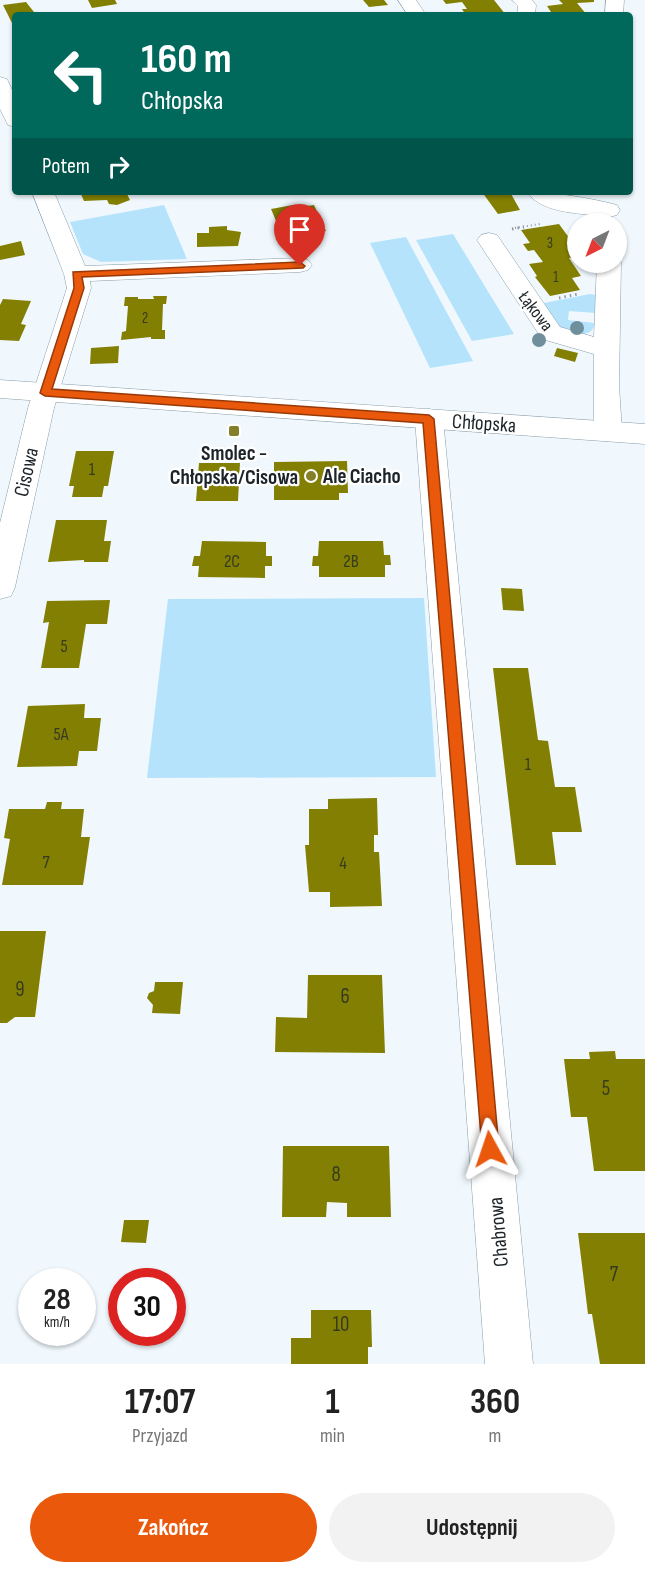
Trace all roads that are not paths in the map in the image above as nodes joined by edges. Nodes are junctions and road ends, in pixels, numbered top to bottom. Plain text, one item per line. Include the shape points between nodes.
1 (0, 82) edge
2 (12, 113) edge
3 (44, 195) edge
4 (542, 195) edge
5 (609, 209) edge
6 (489, 240) road end
7 (300, 266) dead end
8 (609, 273) edge
9 (76, 274) junction
10 (608, 348) junction
11 (0, 389) edge
12 (45, 393) junction
13 (429, 419) junction
14 (608, 431) junction
15 (645, 434) edge
16 (0, 587) edge
17 (509, 1364) edge

1 - 2 street
3 - 9 street
4 - 5 street via 572,206
6 - 10 street, Łąkowa via 551,333
7 - 9 street
8 - 10 street
9 - 12 street, Cisowa via 79,288
10 - 14 street
11 - 12 street, Chłopska
12 - 13 street, Chłopska
12 - 16 street, Cisowa
13 - 14 street, Chłopska
13 - 17 street, Chabrowa
14 - 15 street, Chłopska

